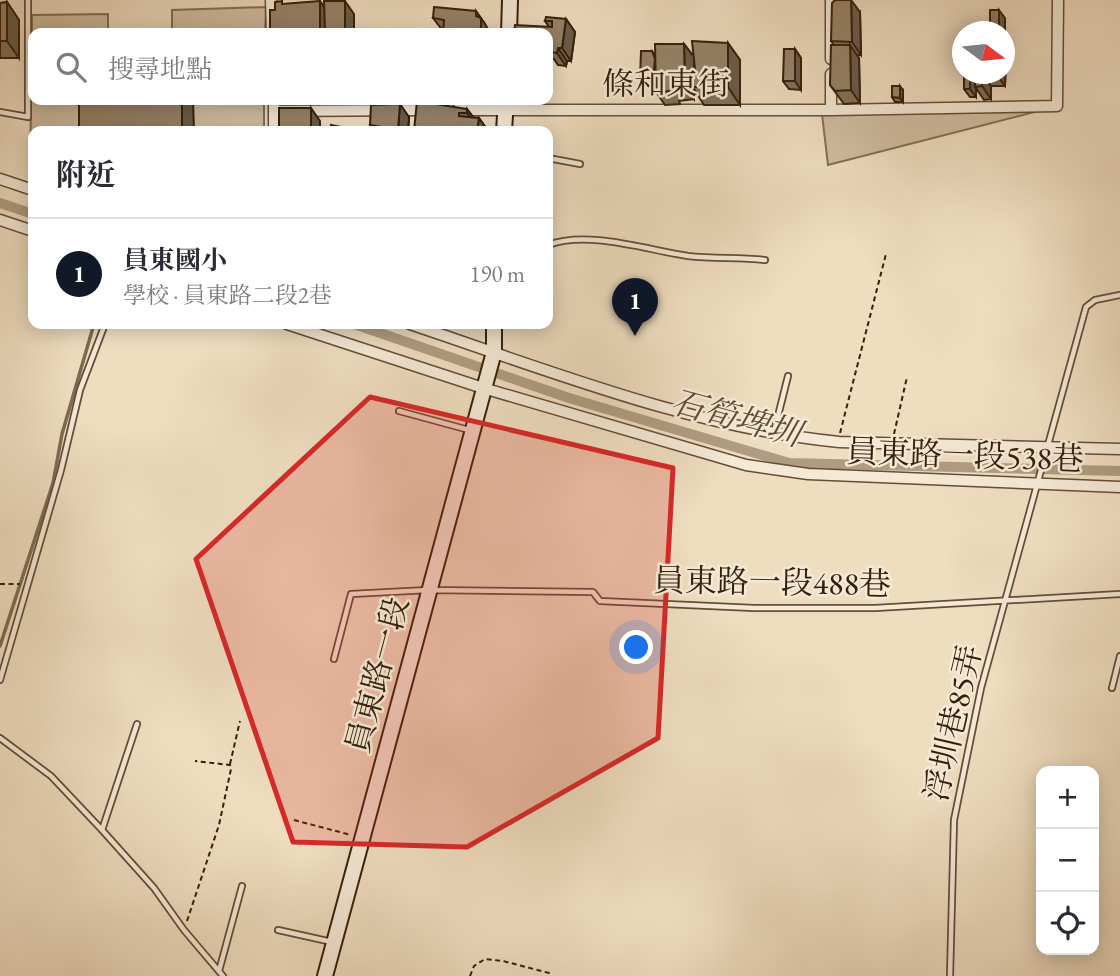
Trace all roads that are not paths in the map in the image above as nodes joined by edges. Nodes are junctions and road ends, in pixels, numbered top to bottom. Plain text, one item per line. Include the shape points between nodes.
1 (28, 0) edge
2 (271, 0) edge
3 (510, 0) edge
4 (831, 0) edge
5 (1058, 0) edge
6 (272, 28) edge
7 (509, 28) edge
8 (274, 105) edge
9 (505, 105) edge
10 (437, 110) edge
11 (450, 110) edge
12 (831, 110) junction
13 (0, 112) edge
14 (274, 126) edge
15 (504, 126) edge
16 (553, 159) edge
17 (580, 164) dead end
18 (0, 179) edge
19 (28, 188) edge
20 (0, 220) edge
21 (28, 229) edge
22 (553, 244) edge
23 (765, 260) dead end
24 (1120, 295) edge
25 (102, 329) edge
26 (302, 329) edge
27 (426, 329) edge
28 (494, 329) edge
29 (494, 352) junction
30 (788, 376) dead end
31 (483, 388) junction
32 (399, 411) dead end
33 (472, 430) junction
34 (774, 433) junction
35 (1047, 448) junction
36 (1120, 449) edge
37 (1037, 486) junction
38 (1120, 487) edge
39 (428, 590) junction
40 (1120, 594) edge
41 (1005, 602) junction
42 (1120, 656) edge
43 (334, 659) dead end
44 (0, 680) edge
45 (1112, 688) dead end
46 (137, 724) dead end
47 (0, 738) edge
48 (102, 830) junction
49 (242, 886) dead end
50 (278, 930) dead end
51 (333, 942) junction
52 (221, 974) edge
53 (325, 976) edge
54 (950, 976) edge

1 - 13 lane via 28,117
2 - 6 street
3 - 7 main road
4 - 12 street
5 - 12 street, 條和東街 via 1057,106
8 - 10 street
8 - 14 street
9 - 11 street, 條和東街
9 - 12 street, 條和東街
9 - 15 main road
16 - 17 lane
18 - 19 street
20 - 21 street
22 - 23 lane via 606,241 691,256
24 - 35 lane, 浮圳巷85弄 via 1095,300 1086,307
25 - 44 lane via 80,390
26 - 31 street, 員東路一段538巷
27 - 29 street
28 - 29 main road, 員東路一段
29 - 31 main road, 員東路一段
29 - 34 street via 638,401
30 - 34 lane
31 - 33 main road, 員東路一段
31 - 37 street, 員東路一段538巷 via 746,465 808,474
32 - 33 lane
33 - 39 main road, 員東路一段
34 - 35 street via 839,442
35 - 36 street
35 - 37 lane, 浮圳巷85弄
37 - 38 street, 員東路一段538巷
37 - 41 lane, 浮圳巷85弄
39 - 41 lane, 員東路一段488巷 via 593,592 600,601 754,608
39 - 43 lane via 351,594
39 - 51 main road, 員東路一段
40 - 41 lane, 員東路一段488巷
41 - 54 lane, 浮圳巷85弄 via 981,688 954,820
42 - 45 lane
46 - 48 lane
47 - 48 lane via 51,776
48 - 52 lane
49 - 52 lane
50 - 51 lane
51 - 53 main road, 員東路一段

